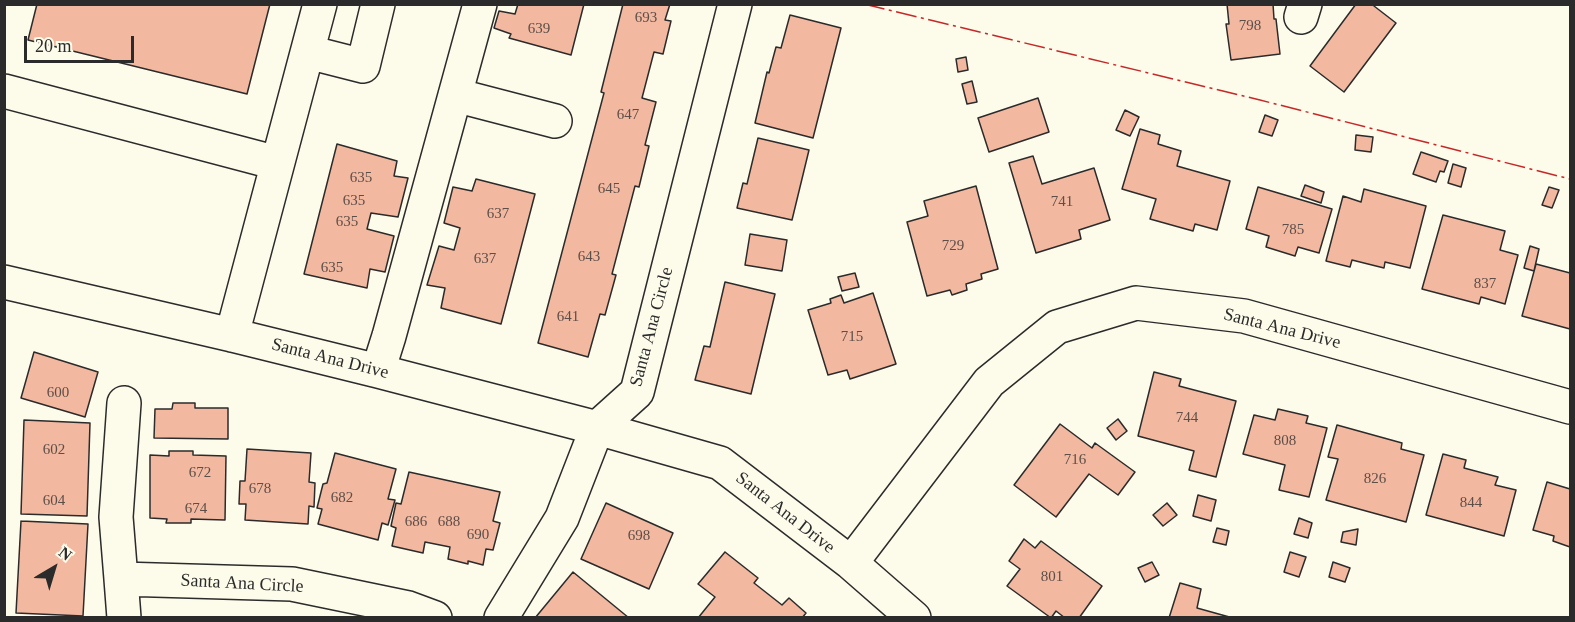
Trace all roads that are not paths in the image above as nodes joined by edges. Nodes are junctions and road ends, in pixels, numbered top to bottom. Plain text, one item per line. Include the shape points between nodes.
1 (320, 4) edge
2 (378, 4) edge
3 (480, 4) edge
4 (735, 4) edge
5 (308, 52) junction
6 (4, 91) edge
7 (455, 95) junction
8 (555, 121) dead end
9 (277, 164) junction
10 (4, 282) edge
11 (232, 335) junction
12 (378, 371) junction
13 (124, 403) dead end
14 (1570, 407) edge
15 (597, 428) junction
16 (851, 564) junction
17 (120, 579) junction
18 (124, 618) edge
19 (435, 618) edge
20 (501, 618) edge
21 (914, 618) edge

1 - 5 street
2 - 5 street via 363,66
3 - 7 street
4 - 15 street, Santa Ana Circle via 637,392
5 - 9 street
6 - 9 street
7 - 8 street
7 - 12 street
9 - 11 street
10 - 11 street, Santa Ana Drive
11 - 12 street, Santa Ana Drive
12 - 15 street, Santa Ana Drive
13 - 17 street via 116,517
14 - 16 street, Santa Ana Drive via 1244,316 1136,303 1057,327 989,381
15 - 16 street, Santa Ana Drive via 720,463
15 - 20 street, Santa Ana Circle via 562,518
16 - 21 street
17 - 18 street
17 - 19 street, Santa Ana Circle via 292,584 408,608

